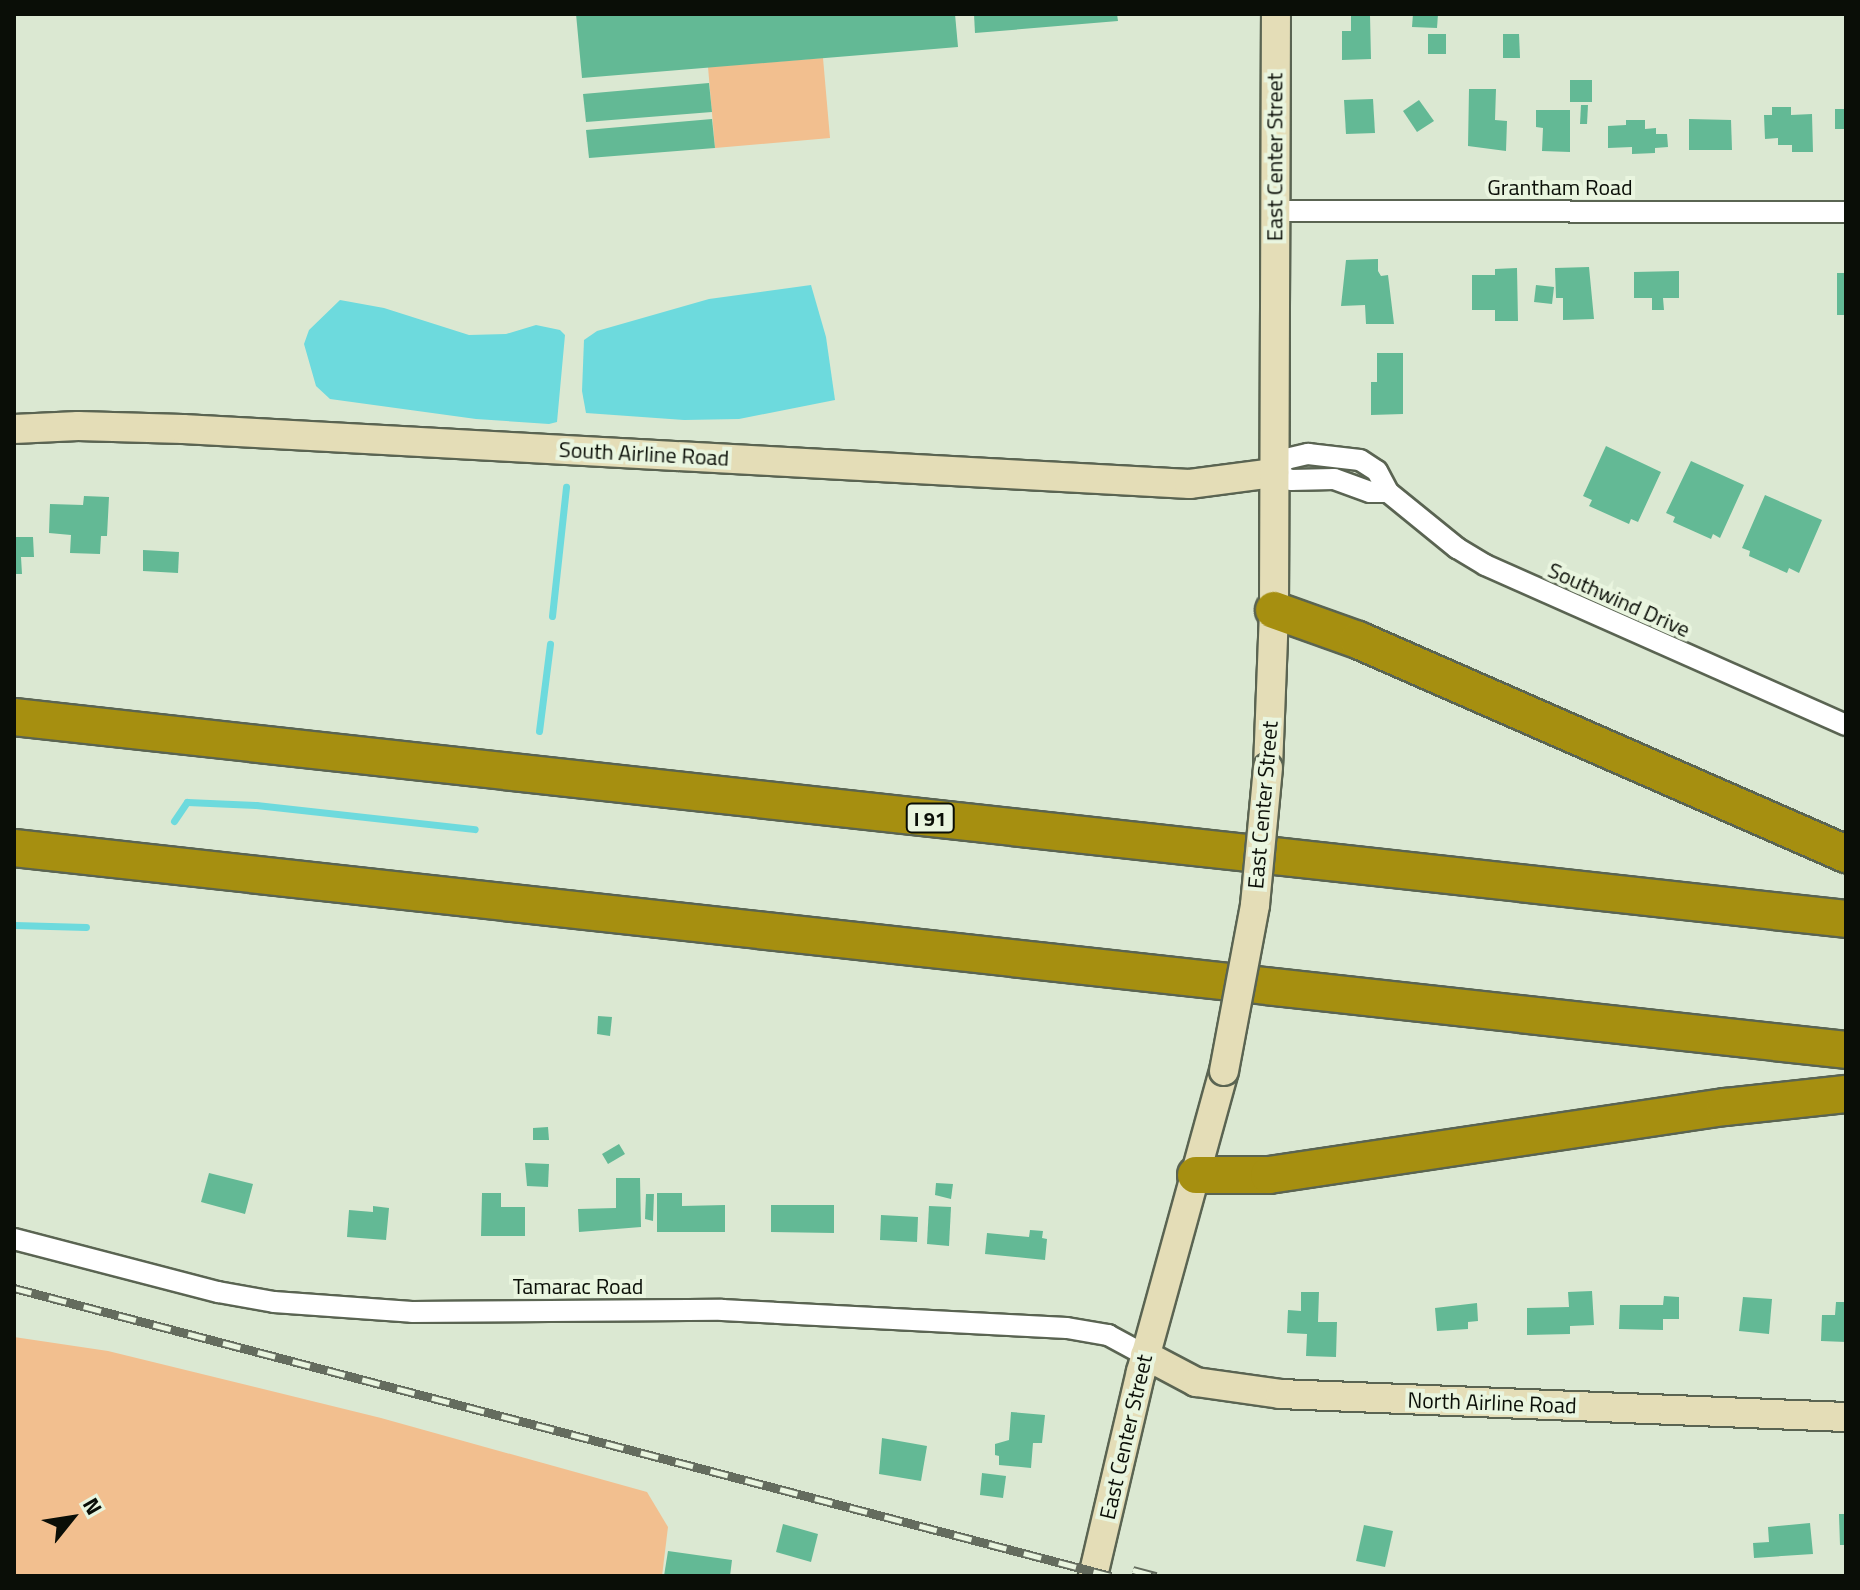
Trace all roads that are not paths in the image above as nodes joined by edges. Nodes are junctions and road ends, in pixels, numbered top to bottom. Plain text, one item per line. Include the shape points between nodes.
1 (1276, 14) edge
2 (1275, 211) junction
3 (1846, 212) edge
4 (14, 429) edge
5 (1274, 473) junction
6 (1274, 610) junction
7 (14, 717) edge
8 (1846, 725) edge
9 (14, 848) edge
10 (1846, 854) edge
11 (1846, 919) edge
12 (1846, 1050) edge
13 (1846, 1094) edge
14 (1196, 1175) junction
15 (14, 1239) edge
16 (1145, 1355) junction
17 (1846, 1417) edge
18 (1093, 1576) edge

1 - 2 main road, East Center Street
2 - 3 street, Grantham Road
2 - 5 main road, East Center Street
4 - 5 main road, South Airline Road via 183,429 1189,484
5 - 6 main road, East Center Street
5 - 8 street, Southwind Drive via 1286,459 1300,455 1348,456 1377,471 1388,492 1492,569
6 - 10 highway via 1358,640
6 - 14 main road, East Center Street, bridge via 1268,768 1255,905 1224,1071
7 - 11 highway, I 91
9 - 12 highway
13 - 14 highway via 1269,1175
14 - 16 main road, East Center Street
15 - 16 street, Tamarac Road via 274,1302 412,1312 722,1310 1067,1328 1108,1335
16 - 17 main road, North Airline Road via 1196,1382 1280,1394
16 - 18 main road, East Center Street

